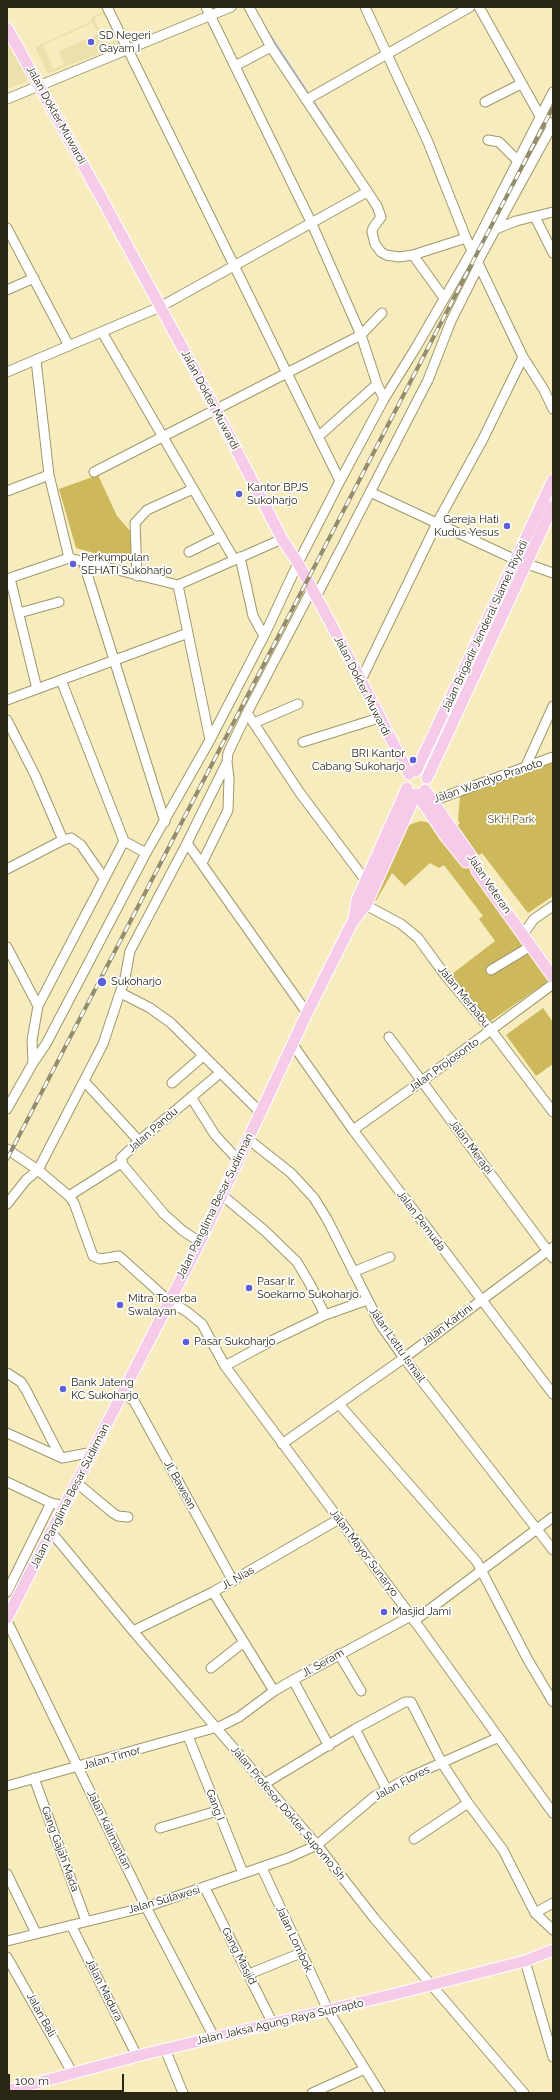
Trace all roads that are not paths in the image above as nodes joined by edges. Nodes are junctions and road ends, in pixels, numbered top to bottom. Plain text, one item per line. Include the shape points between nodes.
1 (107, 7) edge
2 (231, 7) edge
3 (249, 7) edge
4 (365, 7) edge
5 (470, 7) edge
6 (479, 7) edge
7 (208, 10) edge
8 (7, 28) edge
9 (271, 46) junction
10 (127, 48) junction
11 (386, 53) junction
12 (235, 66) junction
13 (40, 84) junction
14 (521, 84) junction
15 (553, 92) edge
16 (309, 98) junction
17 (7, 99) edge
18 (485, 102) dead end
19 (540, 116) junction
20 (553, 124) edge
21 (488, 140) dead end
22 (518, 161) junction
23 (367, 192) junction
24 (553, 212) edge
25 (535, 217) junction
26 (312, 224) junction
27 (7, 228) edge
28 (496, 229) junction
29 (466, 238) junction
30 (473, 249) junction
31 (553, 253) edge
32 (413, 255) junction
33 (479, 263) junction
34 (234, 266) junction
35 (34, 278) junction
36 (7, 290) edge
37 (444, 298) junction
38 (160, 307) junction
39 (382, 313) dead end
40 (102, 332) junction
41 (361, 335) junction
42 (70, 346) junction
43 (523, 357) junction
44 (36, 360) junction
45 (7, 372) edge
46 (287, 374) junction
47 (377, 384) junction
48 (384, 399) junction
49 (553, 409) edge
50 (216, 410) junction
51 (163, 438) junction
52 (318, 438) junction
53 (94, 472) dead end
54 (49, 475) junction
55 (553, 480) edge
56 (340, 481) junction
57 (193, 489) junction
58 (7, 491) edge
59 (370, 492) junction
60 (553, 506) edge
61 (542, 516) junction
62 (437, 523) junction
63 (221, 536) junction
64 (282, 539) junction
65 (189, 552) dead end
66 (69, 558) junction
67 (237, 558) junction
68 (83, 561) junction
69 (521, 562) junction
70 (298, 563) junction
71 (553, 573) edge
72 (137, 576) junction
73 (8, 579) edge
74 (178, 585) junction
75 (314, 593) junction
76 (59, 602) dead end
77 (19, 613) junction
78 (188, 633) junction
79 (264, 636) junction
80 (114, 660) junction
81 (61, 680) junction
82 (361, 680) junction
83 (37, 689) junction
84 (7, 700) edge
85 (298, 704) dead end
86 (553, 706) edge
87 (247, 713) junction
88 (379, 718) junction
89 (7, 720) edge
90 (254, 723) junction
91 (210, 740) junction
92 (303, 742) dead end
93 (553, 758) edge
94 (226, 762) junction
95 (525, 768) junction
96 (413, 773) junction
97 (427, 778) junction
98 (416, 792) junction
99 (428, 802) junction
100 (164, 822) junction
101 (62, 840) junction
102 (124, 842) junction
103 (186, 843) junction
104 (146, 854) junction
105 (202, 863) junction
106 (7, 869) edge
107 (104, 878) junction
108 (369, 886) junction
109 (362, 903) junction
110 (553, 906) edge
111 (520, 930) junction
112 (531, 946) junction
113 (7, 947) edge
114 (491, 970) dead end
115 (553, 978) edge
116 (553, 984) edge
117 (120, 993) junction
118 (38, 1006) junction
119 (307, 1012) junction
120 (491, 1030) junction
121 (389, 1037) dead end
122 (32, 1040) junction
123 (46, 1044) junction
124 (293, 1045) junction
125 (204, 1056) junction
126 (33, 1063) junction
127 (220, 1073) junction
128 (84, 1081) junction
129 (422, 1082) junction
130 (172, 1084) dead end
131 (191, 1097) junction
132 (7, 1109) edge
133 (260, 1112) junction
134 (553, 1112) edge
135 (353, 1130) junction
136 (248, 1139) junction
137 (139, 1141) junction
138 (7, 1149) edge
139 (238, 1160) junction
140 (121, 1163) junction
141 (38, 1170) junction
142 (222, 1195) junction
143 (69, 1196) junction
144 (7, 1204) edge
145 (200, 1242) junction
146 (551, 1252) edge
147 (390, 1257) dead end
148 (353, 1272) junction
149 (367, 1300) junction
150 (480, 1300) junction
151 (169, 1301) junction
152 (325, 1315) junction
153 (404, 1358) junction
154 (225, 1366) junction
155 (7, 1373) edge
156 (124, 1392) junction
157 (553, 1394) edge
158 (339, 1404) junction
159 (7, 1433) edge
160 (282, 1444) junction
161 (93, 1452) junction
162 (64, 1457) junction
163 (7, 1482) edge
164 (77, 1483) junction
165 (51, 1503) junction
166 (65, 1506) junction
167 (128, 1517) dead end
168 (553, 1517) edge
169 (339, 1519) junction
170 (537, 1529) junction
171 (52, 1533) junction
172 (553, 1550) edge
173 (482, 1570) junction
174 (233, 1581) junction
175 (7, 1592) edge
176 (213, 1592) junction
177 (7, 1618) edge
178 (412, 1618) junction
179 (133, 1631) junction
180 (244, 1642) junction
181 (339, 1654) junction
182 (211, 1668) dead end
183 (293, 1680) junction
184 (274, 1691) junction
185 (361, 1691) dead end
186 (553, 1702) edge
187 (216, 1728) junction
188 (355, 1729) junction
189 (188, 1736) junction
190 (497, 1738) junction
191 (329, 1746) junction
192 (442, 1763) junction
193 (79, 1767) junction
194 (34, 1778) junction
195 (272, 1780) junction
196 (7, 1786) edge
197 (387, 1790) junction
198 (468, 1803) junction
199 (217, 1811) junction
200 (553, 1813) edge
201 (160, 1828) dead end
202 (414, 1839) dead end
203 (317, 1845) junction
204 (262, 1868) junction
205 (243, 1873) junction
206 (7, 1874) edge
207 (205, 1888) junction
208 (553, 1903) edge
209 (146, 1907) junction
210 (535, 1913) junction
211 (86, 1921) junction
212 (71, 1925) junction
213 (553, 1930) edge
214 (36, 1933) junction
215 (7, 1941) edge
216 (553, 1950) edge
217 (301, 1953) junction
218 (7, 1957) edge
219 (525, 1961) junction
220 (249, 1974) junction
221 (431, 1985) junction
222 (328, 2010) junction
223 (273, 2024) junction
224 (214, 2037) junction
225 (166, 2049) junction
226 (552, 2053) edge
227 (137, 2056) junction
228 (365, 2069) junction
229 (73, 2074) junction
230 (7, 2091) edge
231 (183, 2093) edge
232 (312, 2093) edge
233 (380, 2093) edge
234 (524, 2093) edge

1 - 10 street
2 - 7 street
3 - 9 street
4 - 11 street
5 - 11 street
6 - 14 street
7 - 10 street
7 - 12 street
8 - 13 main road, Jalan Dokter Muwardi
9 - 12 street
9 - 16 street
10 - 13 street
10 - 34 street
11 - 16 street
11 - 29 street via 428,142
12 - 26 street
13 - 17 street
13 - 38 main road, Jalan Dokter Muwardi
14 - 18 street
14 - 19 street
15 - 19 street
16 - 23 street
19 - 20 street
19 - 22 street
20 - 28 street
21 - 22 street via 499,142
22 - 30 street
23 - 26 street
23 - 32 street via 381,215 372,232 378,248 386,255
24 - 25 street
25 - 28 street
25 - 31 street
26 - 34 street
26 - 41 street
27 - 35 street
28 - 33 street
29 - 30 street
29 - 32 street
30 - 33 street
30 - 37 street
32 - 37 street
33 - 43 street
33 - 59 street via 451,321 428,380
34 - 38 street
34 - 46 street
35 - 36 street
35 - 42 street
37 - 48 street
38 - 40 street
38 - 50 main road, Jalan Dokter Muwardi
39 - 41 street
40 - 42 street
40 - 51 street
41 - 46 street
41 - 47 street
42 - 44 street
43 - 49 street
43 - 62 street via 483,439
44 - 45 street
44 - 54 street
46 - 50 street
46 - 52 street
47 - 48 street
47 - 52 street
48 - 56 street
50 - 51 street
50 - 64 main road, Jalan Dokter Muwardi
51 - 53 street
51 - 57 street
52 - 56 street
54 - 58 street
54 - 66 street
55 - 61 main road, Jalan Brigadir Jenderal Slamet Riyadi
56 - 70 street
57 - 63 street
57 - 72 street via 147,510 135,523
59 - 62 street
59 - 75 street
60 - 61 main road, Jalan Brigadir Jenderal Slamet Riyadi
61 - 69 main road, Jalan Brigadir Jenderal Slamet Riyadi
62 - 69 street
62 - 82 street
63 - 65 street
63 - 67 street
64 - 67 street
64 - 70 main road, Jalan Dokter Muwardi
66 - 68 street
66 - 73 street
67 - 74 street
67 - 79 street via 253,616
68 - 72 street
68 - 80 street
69 - 71 street
69 - 96 main road, Jalan Brigadir Jenderal Slamet Riyadi
69 - 97 main road, Jalan Brigadir Jenderal Slamet Riyadi
70 - 75 main road, Jalan Dokter Muwardi
70 - 79 street
72 - 74 street
73 - 77 street
74 - 78 street
75 - 82 main road, Jalan Dokter Muwardi
75 - 87 street
76 - 77 street
77 - 83 street
78 - 80 street
78 - 91 street
79 - 91 street
80 - 81 street
80 - 100 street
81 - 83 street
81 - 102 street
82 - 88 main road, Jalan Dokter Muwardi
83 - 84 street
85 - 90 street
86 - 95 street
87 - 90 street
87 - 94 street
88 - 92 street
88 - 96 main road, Jalan Dokter Muwardi
89 - 101 street via 35,775
90 - 108 street via 300,793
91 - 100 street
93 - 95 street, Jalan Wandyo Pranoto
94 - 103 street
94 - 105 street via 229,778 228,810
95 - 99 street, Jalan Wandyo Pranoto
96 - 97 main road via 422,773
96 - 98 main road via 405,782
97 - 98 main road via 428,784
98 - 99 main road, Jalan Veteran
98 - 108 main road, Jalan Panglima Besar Sudirman
99 - 111 main road, Jalan Veteran via 476,864 478,871
100 - 104 street
101 - 106 street
101 - 107 street via 75,840
102 - 104 street
102 - 107 street
103 - 105 street
103 - 117 street via 130,951
104 - 123 street
105 - 119 street
107 - 118 street
108 - 109 main road, Jalan Panglima Besar Sudirman
109 - 119 main road, Jalan Panglima Besar Sudirman
109 - 120 street, Jalan Merbabu via 401,924 418,938
110 - 111 street
111 - 112 main road, Jalan Veteran
112 - 114 street
112 - 115 main road, Jalan Veteran
113 - 118 street
116 - 120 street, Jalan Projosonto
117 - 125 street via 160,1014
117 - 128 street via 103,1044
118 - 122 street
119 - 124 main road, Jalan Panglima Besar Sudirman
120 - 129 street, Jalan Projosonto
120 - 134 street, Jalan Merbabu
121 - 129 street, Jalan Merapi
122 - 123 street via 38,1047
122 - 126 street
123 - 126 street
124 - 133 main road, Jalan Panglima Besar Sudirman
124 - 135 street, Jalan Pemuda
125 - 127 street
125 - 130 street
126 - 132 street
127 - 131 street, Jalan Pandu
127 - 133 street
128 - 137 street
128 - 141 street
129 - 135 street, Jalan Projosonto
129 - 146 street, Jalan Merapi
131 - 137 street, Jalan Pandu
131 - 139 street via 215,1135
133 - 136 main road, Jalan Panglima Besar Sudirman
135 - 150 street, Jalan Pemuda
136 - 139 main road, Jalan Panglima Besar Sudirman
136 - 148 street, Jalan Lettu Ismail via 291,1173 314,1198
137 - 140 street, Jalan Pandu via 121,1158
138 - 141 street
139 - 142 main road, Jalan Panglima Besar Sudirman
140 - 143 street
140 - 145 street, Jalan Pandu via 174,1224
141 - 143 street
141 - 144 street via 26,1180
142 - 145 main road, Jalan Panglima Besar Sudirman
142 - 152 street via 265,1230 297,1262
143 - 151 street, Jalan Mayor Sunaryo via 74,1203 93,1256 100,1259 119,1256
145 - 151 main road, Jalan Panglima Besar Sudirman
146 - 150 street, Jalan Kartini
147 - 148 street
148 - 149 street, Jalan Lettu Ismail
149 - 152 street
149 - 153 street, Jalan Lettu Ismail
150 - 153 street, Jalan Kartini
150 - 157 street, Jalan Pemuda
151 - 154 street, Jalan Mayor Sunaryo via 202,1324
151 - 156 main road, Jalan Panglima Besar Sudirman
152 - 154 street
153 - 158 street, Jalan Kartini
153 - 170 street, Jalan Lettu Ismail
154 - 160 street, Jalan Mayor Sunaryo
155 - 162 street via 21,1382
156 - 161 main road, Jalan Panglima Besar Sudirman
156 - 174 street, Jl. Bawean via 134,1401
158 - 160 street, Jalan Kartini
158 - 173 street
159 - 162 street
160 - 169 street, Jalan Mayor Sunaryo
161 - 162 street
161 - 164 main road, Jalan Panglima Besar Sudirman
163 - 165 street
164 - 166 main road, Jalan Panglima Besar Sudirman
164 - 167 street via 113,1513
165 - 166 street
165 - 175 street
166 - 171 main road, Jalan Panglima Besar Sudirman
168 - 170 street, Jl. Seram
169 - 174 street, Jl. Nias
169 - 178 street, Jalan Mayor Sunaryo
170 - 172 street, Jalan Lettu Ismail
170 - 173 street, Jl. Seram
171 - 177 main road, Jalan Panglima Besar Sudirman
171 - 179 street, Jalan Profesor Dokter Supomo Sh
173 - 178 street, Jl. Seram
173 - 186 street via 528,1660
174 - 176 street, Jl. Nias
176 - 179 street, Jl. Nias
176 - 180 street
177 - 193 street, Jalan Kalimantan
178 - 181 street, Jl. Seram
178 - 190 street, Jalan Mayor Sunaryo
179 - 187 street, Jalan Profesor Dokter Supomo Sh
180 - 182 street
180 - 184 street
181 - 183 street, Jl. Seram
181 - 185 street
183 - 184 street, Jl. Seram
183 - 191 street
184 - 187 street, Jl. Seram via 236,1719
187 - 189 street, Jalan Timor
187 - 195 street, Jalan Profesor Dokter Supomo Sh
188 - 191 street
188 - 192 street via 409,1702 413,1705
188 - 197 street
189 - 193 street, Jalan Timor
189 - 199 street, Gang I
190 - 192 street, Jalan Flores
190 - 200 street, Jalan Mayor Sunaryo
191 - 195 street
192 - 197 street, Jalan Flores
192 - 198 street
193 - 194 street, Jalan Timor
193 - 209 street, Jalan Kalimantan
194 - 196 street, Jalan Timor
194 - 211 street, Gang Gajah Mada
195 - 203 street, Jalan Profesor Dokter Supomo Sh
197 - 203 street, Jalan Flores via 375,1796
198 - 202 street
198 - 210 street via 503,1850
199 - 201 street
199 - 205 street, Gang I
203 - 204 street, Jalan Sulawesi
203 - 221 street, Jalan Profesor Dokter Supomo Sh
204 - 205 street, Jalan Sulawesi
204 - 217 street, Jalan Lombok
205 - 207 street, Jalan Sulawesi
206 - 214 street
207 - 209 street, Jalan Sulawesi
207 - 220 street, Gang Masjid
208 - 210 street
209 - 211 street, Jalan Sulawesi
209 - 224 street, Jalan Kalimantan
210 - 213 street
211 - 212 street, Jalan Sulawesi
212 - 214 street, Jalan Sulawesi
212 - 227 street, Jalan Madura
214 - 215 street, Jalan Sulawesi
216 - 219 main road, Jalan Jaksa Agung Raya Suprapto
217 - 220 street
217 - 222 street, Jalan Lombok
218 - 229 street, Jalan Bali
219 - 221 main road, Jalan Jaksa Agung Raya Suprapto
219 - 226 street
220 - 223 street, Gang Masjid
221 - 222 main road, Jalan Jaksa Agung Raya Suprapto
221 - 234 street, Jalan Profesor Dokter Supomo Sh
222 - 223 main road, Jalan Jaksa Agung Raya Suprapto
222 - 228 street, Jalan Lombok
223 - 224 main road, Jalan Jaksa Agung Raya Suprapto
224 - 225 main road, Jalan Jaksa Agung Raya Suprapto
225 - 227 main road, Jalan Jaksa Agung Raya Suprapto
225 - 231 street
227 - 229 main road, Jalan Jaksa Agung Raya Suprapto
228 - 232 street
228 - 233 street, Jalan Lombok
229 - 230 main road, Jalan Jaksa Agung Raya Suprapto

